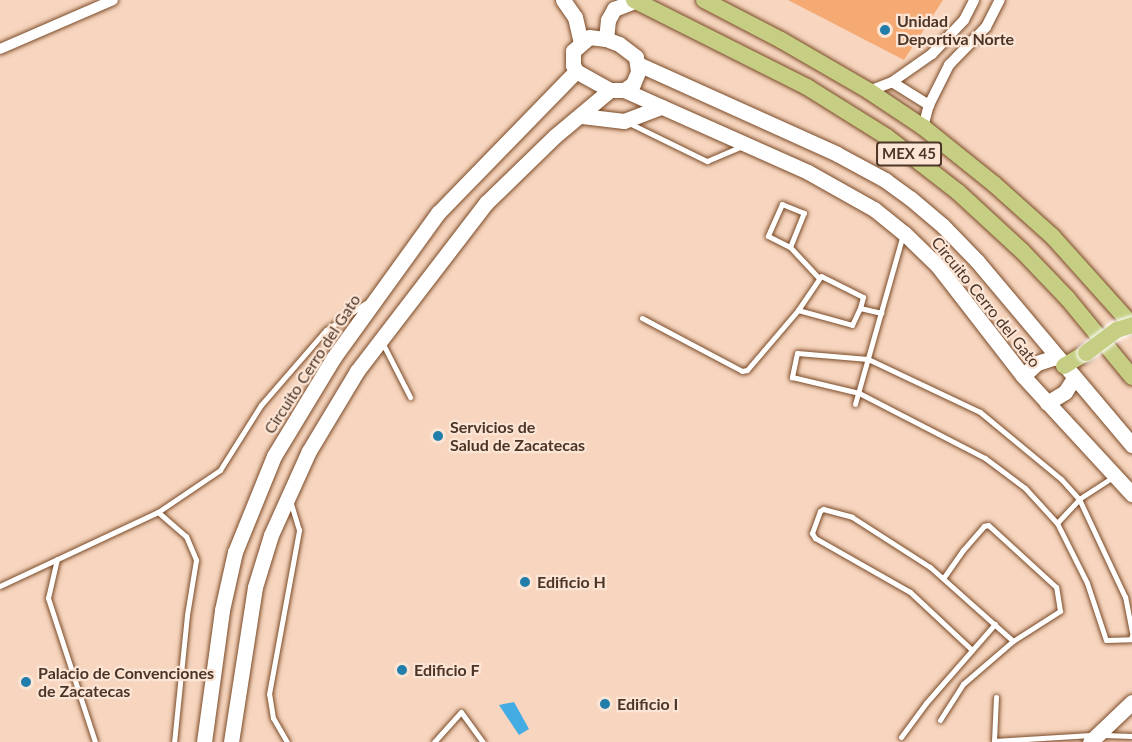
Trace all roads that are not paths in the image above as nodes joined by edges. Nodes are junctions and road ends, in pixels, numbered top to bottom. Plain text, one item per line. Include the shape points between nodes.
1 (113, 0) edge
2 (563, 0) edge
3 (634, 0) edge
4 (704, 0) edge
5 (974, 0) edge
6 (1000, 0) edge
7 (606, 39) junction
8 (581, 42) junction
9 (0, 49) edge
10 (932, 54) junction
11 (638, 64) junction
12 (950, 65) junction
13 (576, 71) junction
14 (892, 82) junction
15 (617, 90) junction
16 (869, 91) junction
17 (929, 105) junction
18 (661, 107) junction
19 (582, 116) junction
20 (624, 121) junction
21 (923, 127) junction
22 (746, 144) junction
23 (904, 233) junction
24 (790, 247) junction
25 (818, 277) junction
26 (380, 294) junction
27 (860, 308) junction
28 (798, 310) junction
29 (881, 314) junction
30 (642, 318) dead end
31 (1132, 325) edge
32 (380, 339) junction
33 (868, 360) junction
34 (1065, 367) junction
35 (1023, 376) junction
36 (1132, 377) edge
37 (859, 393) junction
38 (410, 397) dead end
39 (1047, 403) junction
40 (855, 404) dead end
41 (1132, 445) edge
42 (1114, 476) junction
43 (1132, 494) edge
44 (289, 495) junction
45 (1079, 499) junction
46 (158, 512) junction
47 (1057, 523) junction
48 (57, 559) junction
49 (944, 577) junction
50 (0, 586) edge
51 (994, 624) junction
52 (1132, 633) edge
53 (1014, 641) junction
54 (972, 650) junction
55 (996, 697) dead end
56 (1132, 702) edge
57 (940, 720) dead end
58 (1132, 736) edge
59 (901, 737) dead end
60 (1092, 738) edge
61 (95, 742) edge
62 (174, 742) edge
63 (204, 742) edge
64 (231, 742) edge
65 (287, 742) edge
66 (434, 742) edge
67 (483, 742) edge

1 - 9 street
2 - 8 street via 575,17
3 - 7 street via 615,9 608,20
3 - 36 main road, MEX 45 via 807,87 896,144 958,192 1022,251 1068,299
4 - 16 main road, MEX 45 via 781,39
5 - 10 street via 964,20
6 - 12 street via 986,27
7 - 8 street via 589,37
7 - 11 street via 630,51
8 - 13 street via 572,58
10 - 12 street
10 - 14 street
11 - 15 street via 633,84
11 - 34 street, Circuito Cerro del Gato via 837,154 885,180 943,226 977,261
12 - 17 street
13 - 15 street
13 - 26 street, Circuito Cerro del Gato via 438,213
14 - 16 street
14 - 17 street
15 - 18 street, Circuito Cerro del Gato
15 - 19 street
16 - 21 main road, MEX 45
17 - 21 street
18 - 20 street
18 - 22 street, Circuito Cerro del Gato
19 - 20 street
19 - 32 street via 555,136 486,202
20 - 22 lane via 707,161
21 - 31 main road, MEX 45 via 1053,237
22 - 23 street, Circuito Cerro del Gato via 818,177 874,209
23 - 29 lane
23 - 35 street, Circuito Cerro del Gato via 937,265
24 - 24 lane via 768,236 782,204 804,213
24 - 25 lane
25 - 27 lane via 862,297
25 - 28 lane
26 - 46 lane via 327,330 261,405 220,470
26 - 63 street, Circuito Cerro del Gato via 334,357 274,456 235,552 222,610
27 - 28 lane via 852,325
27 - 29 lane
28 - 30 lane via 747,370 742,371
29 - 33 lane
31 - 34 main road, bridge via 1117,330
32 - 38 lane
32 - 44 street via 309,452
33 - 37 lane
33 - 37 lane via 797,353 795,358 792,377
33 - 45 lane via 980,412 1061,478
34 - 35 street via 1037,363
34 - 39 street via 1065,392
34 - 41 street, Circuito Cerro del Gato
35 - 39 street, Circuito Cerro del Gato
37 - 40 lane
37 - 47 lane via 985,458 1025,489
39 - 42 street, Circuito Cerro del Gato
42 - 43 street, Circuito Cerro del Gato
42 - 45 lane
44 - 64 street via 271,535 255,587
44 - 65 lane via 299,530 269,694 273,718
45 - 47 lane
45 - 52 lane via 1125,597
46 - 48 lane
46 - 62 lane via 186,537 196,560
47 - 52 lane via 1087,583 1106,640 1131,639
48 - 50 lane
48 - 61 lane via 48,598
49 - 51 lane
49 - 53 lane via 984,526 992,527 1056,587 1060,612
49 - 54 lane via 852,517 820,511 812,533 815,538 910,592
51 - 53 lane
51 - 54 lane
53 - 57 lane via 963,684
54 - 59 lane
55 - 60 lane via 994,741
56 - 60 street
58 - 60 lane
66 - 67 lane via 460,712

